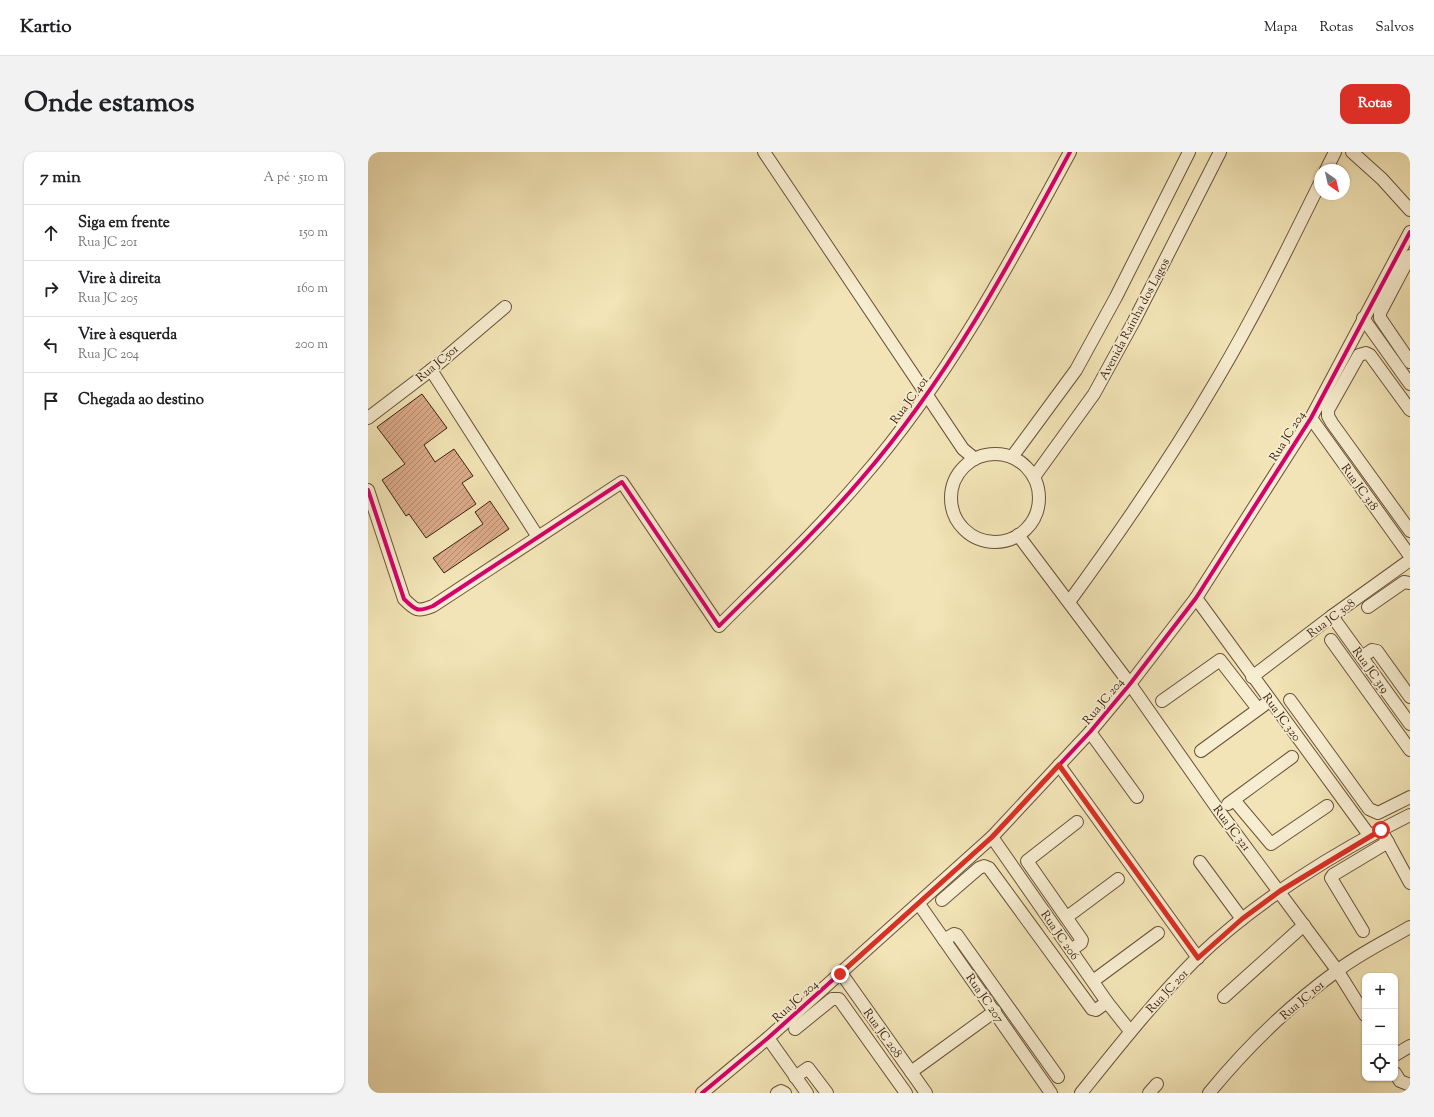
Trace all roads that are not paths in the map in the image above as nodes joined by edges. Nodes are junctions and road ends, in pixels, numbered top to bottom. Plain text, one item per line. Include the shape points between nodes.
1 (764, 152) edge
2 (1070, 152) edge
3 (1189, 152) edge
4 (1220, 152) edge
5 (1335, 152) edge
6 (1352, 152) edge
7 (1329, 164) edge
8 (1314, 195) edge
9 (1410, 210) edge
10 (1410, 232) edge
11 (1410, 256) edge
12 (504, 307) dead end
13 (1363, 318) junction
14 (1410, 362) edge
15 (431, 370) junction
16 (1410, 384) edge
17 (926, 395) junction
18 (1410, 410) edge
19 (368, 418) edge
20 (1311, 418) junction
21 (1012, 457) junction
22 (975, 459) junction
23 (1034, 476) junction
24 (368, 490) edge
25 (1410, 531) edge
26 (1018, 535) junction
27 (538, 537) junction
28 (1410, 556) edge
29 (1410, 560) edge
30 (1410, 583) edge
31 (1196, 598) junction
32 (1068, 602) junction
33 (1368, 607) dead end
34 (1332, 616) junction
35 (1330, 640) dead end
36 (1362, 657) junction
37 (1252, 677) junction
38 (1130, 684) junction
39 (1410, 697) edge
40 (1270, 700) junction
41 (1162, 701) dead end
42 (1258, 709) junction
43 (1282, 718) junction
44 (1410, 724) edge
45 (1090, 732) junction
46 (1410, 750) edge
47 (1201, 751) dead end
48 (1292, 757) dead end
49 (1059, 765) junction
50 (1137, 797) dead end
51 (1410, 797) edge
52 (1234, 800) junction
53 (1327, 806) dead end
54 (1219, 811) junction
55 (1410, 815) edge
56 (1077, 822) dead end
57 (1381, 830) junction
58 (1369, 835) junction
59 (992, 837) junction
60 (1388, 842) junction
61 (1200, 862) dead end
62 (1118, 880) dead end
63 (1410, 883) edge
64 (1280, 891) junction
65 (942, 900) dead end
66 (919, 904) junction
67 (1067, 918) junction
68 (1242, 919) junction
69 (1304, 925) junction
70 (1410, 926) edge
71 (1363, 931) dead end
72 (1158, 933) dead end
73 (944, 940) junction
74 (1071, 950) junction
75 (1198, 958) junction
76 (1337, 970) junction
77 (840, 974) junction
78 (1093, 981) junction
79 (1224, 997) dead end
80 (1107, 1002) junction
81 (1362, 1010) edge
82 (995, 1011) junction
83 (795, 1029) dead end
84 (1130, 1031) junction
85 (768, 1038) junction
86 (1410, 1046) edge
87 (1398, 1053) edge
88 (911, 1072) junction
89 (795, 1077) junction
90 (1058, 1077) dead end
91 (1398, 1078) edge
92 (1410, 1085) edge
93 (702, 1093) edge
94 (777, 1093) edge
95 (785, 1093) edge
96 (807, 1093) edge
97 (827, 1093) edge
98 (906, 1093) edge
99 (926, 1093) edge
100 (1051, 1093) edge
101 (1081, 1093) edge
102 (1209, 1093) edge

1 - 17 street
2 - 17 street, Rua JC 401 via 991,294
3 - 21 street via 1076,370
4 - 23 street, Avenida Rainha dos Lagos via 1094,394
5 - 7 street
6 - 9 street via 1382,178
8 - 32 street via 1244,332 1196,415 1129,518
10 - 13 street, Rua JC 204
11 - 14 street via 1380,313 1380,318
12 - 15 street, Rua JC501
13 - 16 street
13 - 20 street, Rua JC 204
15 - 19 street, Rua JC501
15 - 27 street
17 - 22 street via 963,449
17 - 27 street, Rua JC 401 via 863,478 719,626 622,482
18 - 25 street via 1366,353 1359,355 1328,410 1332,423
20 - 28 street, Rua JC 318
20 - 31 street, Rua JC 204
21 - 22 street via 993,454
21 - 23 street via 1025,465
22 - 26 street via 960,471 952,488 952,507 960,525 970,534 983,540 1000,542
23 - 26 street via 1039,493 1038,510 1030,525
24 - 27 street via 404,599 413,609 421,610 433,606
26 - 32 street, Rua JC 321
29 - 34 street, Rua JC 308
30 - 33 street via 1404,582
31 - 37 street, Rua JC 320
31 - 38 street, Rua JC 204
32 - 38 street, Rua JC 321
34 - 36 street, Rua JC 319
34 - 37 street, Rua JC 308
35 - 46 street
36 - 39 street via 1372,650 1377,650
36 - 44 street, Rua JC 319
37 - 40 street, Rua JC 320
38 - 45 street, Rua JC 204
38 - 54 street, Rua JC 321
40 - 42 street
40 - 43 street, Rua JC 320
41 - 42 street via 1220,660
42 - 47 street
43 - 51 street via 1293,704 1374,812 1378,813
43 - 58 street, Rua JC 320
45 - 49 street, Rua JC 204
45 - 50 street
48 - 52 street
49 - 59 street, Rua JC 204
49 - 75 street
52 - 53 street via 1271,844
52 - 54 street
54 - 64 street, Rua JC 321
55 - 57 street, Rua JC 201
56 - 67 street via 1027,861
57 - 58 street, Rua JC 201
57 - 60 street
58 - 64 street, Rua JC 201
59 - 66 street, Rua JC 204
59 - 74 street, Rua JC 206
60 - 63 street
60 - 71 street via 1331,878
61 - 68 street
62 - 67 street
64 - 68 street, Rua JC 201
64 - 69 street, Rua JC 321
65 - 80 street via 979,868 988,868 1092,1009 1096,1010
66 - 73 street, Rua JC 207
66 - 77 street, Rua JC 204
67 - 74 street via 1082,941
68 - 75 street, Rua JC 201
69 - 76 street, Rua JC 321
69 - 79 street
70 - 76 street, Rua JC 101
72 - 78 street
73 - 82 street, Rua JC 207
73 - 90 street via 954,934 957,935
74 - 78 street, Rua JC 206
75 - 84 street, Rua JC 201
76 - 81 street, Rua JC 321
76 - 102 street, Rua JC 101 via 1275,1023
77 - 85 street, Rua JC 204
77 - 88 street, Rua JC 208
78 - 80 street, Rua JC 206
80 - 84 street, Rua JC 206
82 - 88 street
82 - 100 street, Rua JC 207
83 - 98 street via 832,999 839,1000
84 - 101 street, Rua JC 201
85 - 89 street
85 - 93 street, Rua JC 204
86 - 87 street
88 - 99 street, Rua JC 208
89 - 96 street
89 - 97 street via 808,1068
91 - 92 street
94 - 95 street via 781,1090

